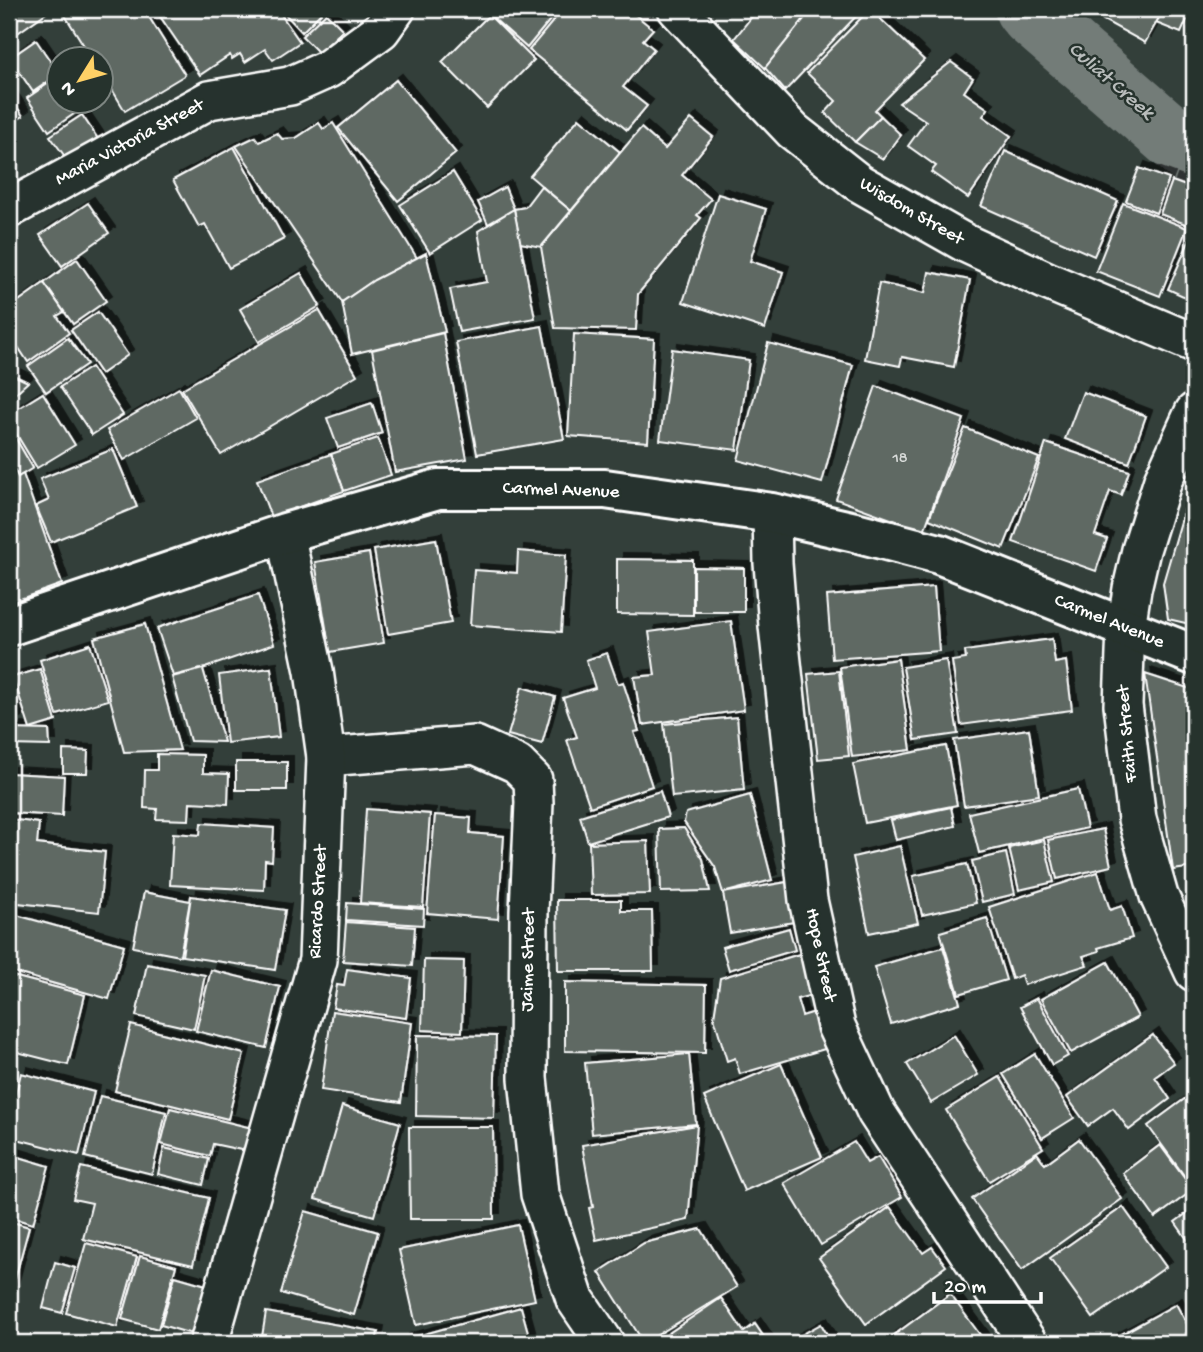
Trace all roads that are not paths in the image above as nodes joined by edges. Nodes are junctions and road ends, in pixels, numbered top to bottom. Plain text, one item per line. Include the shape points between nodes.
1 (396, 9) edge
2 (677, 9) edge
3 (9, 209) edge
4 (1194, 342) edge
5 (1194, 412) edge
6 (772, 513) junction
7 (285, 533) junction
8 (9, 626) edge
9 (1126, 628) junction
10 (1194, 655) edge
11 (326, 757) junction
12 (1194, 972) edge
13 (209, 1343) edge
14 (605, 1343) edge
15 (1028, 1343) edge

1 - 3 street, Maria Victoria Street via 381,30 328,69 290,86 209,100
2 - 4 street, Wisdom Street via 793,131 859,183 965,243
5 - 9 street, Faith Street via 1163,480 1141,550
6 - 7 street, Carmel Avenue via 605,489 438,489
6 - 9 street, Carmel Avenue via 939,554
6 - 15 street, Hope Street via 778,626 808,900 836,1026 876,1112
7 - 8 street, Carmel Avenue
7 - 11 street, Ricardo Street via 314,671
9 - 10 street, Carmel Avenue
9 - 12 street, Faith Street via 1123,705 1136,819 1159,896
11 - 13 street, Ricardo Street via 318,960
11 - 14 street, Jaime Street via 475,745 517,764 533,780 528,1079 540,1194 575,1299

